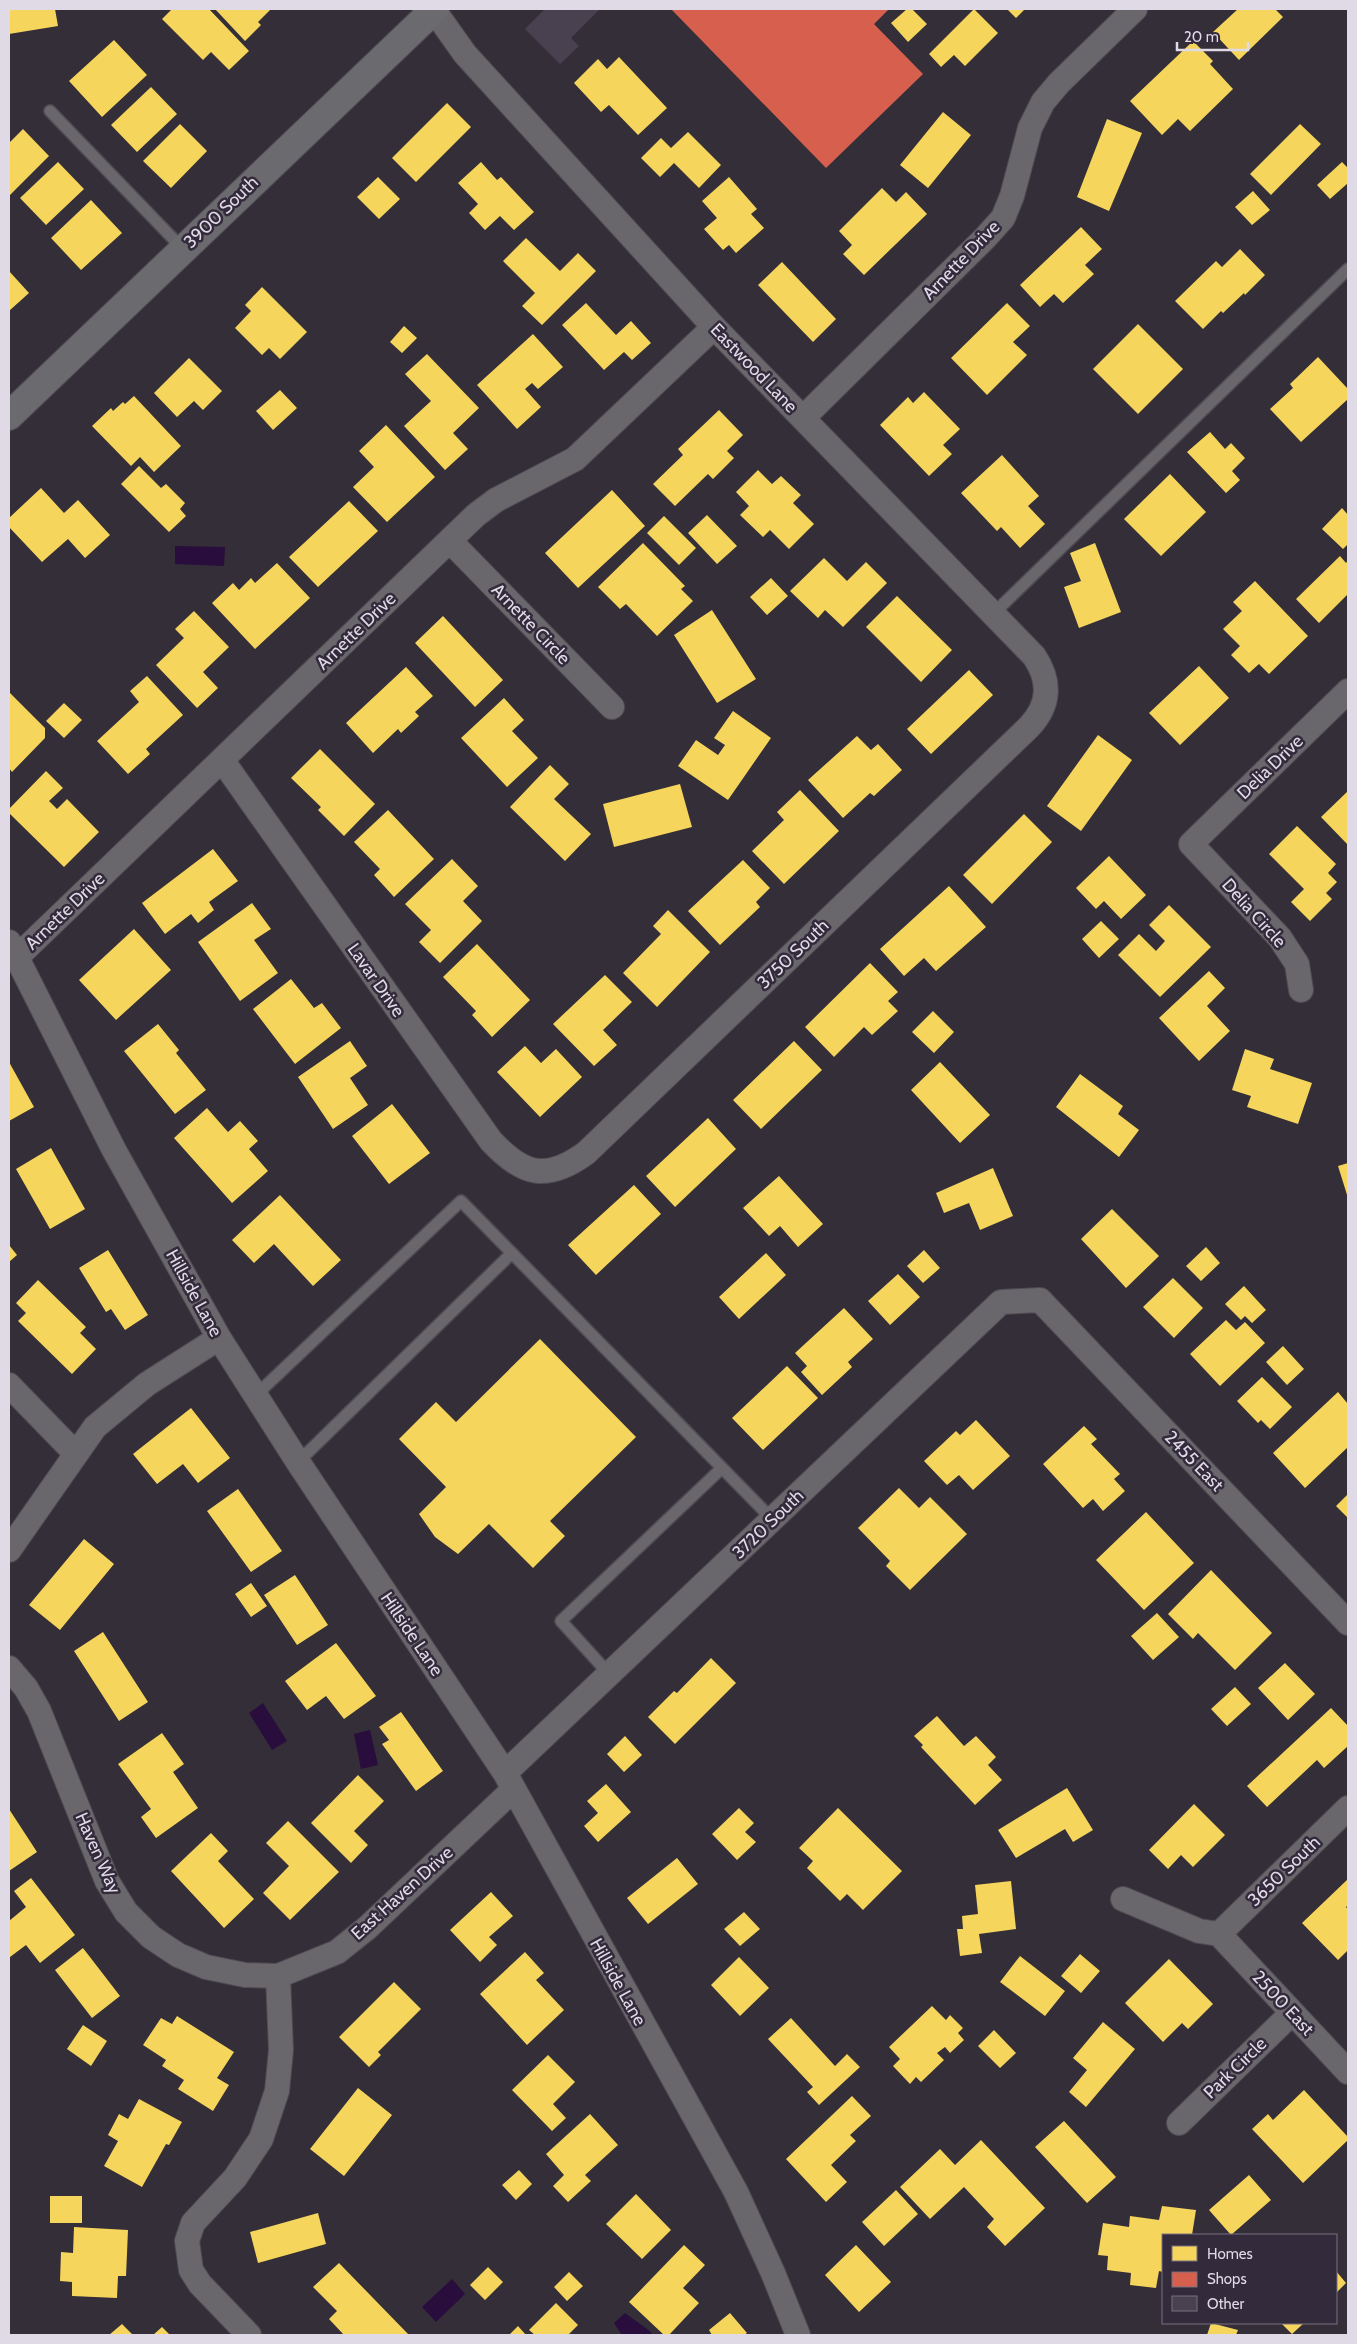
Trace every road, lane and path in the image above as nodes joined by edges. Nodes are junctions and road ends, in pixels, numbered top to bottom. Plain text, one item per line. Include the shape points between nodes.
1 (434, 9) edge
2 (1135, 9) edge
3 (50, 110) dead end
4 (183, 249) junction
5 (1348, 269) edge
6 (714, 327) junction
7 (9, 416) edge
8 (803, 418) junction
9 (450, 541) junction
10 (993, 614) junction
11 (1348, 690) edge
12 (612, 708) dead end
13 (1029, 727) joint
14 (222, 760) junction
15 (1191, 844) joint
16 (12, 950) edge
17 (1301, 990) dead end
18 (550, 1170) joint
19 (512, 1253) junction
20 (1040, 1300) joint
21 (219, 1338) junction
22 (9, 1385) edge
23 (255, 1396) junction
24 (75, 1453) junction
25 (298, 1462) junction
26 (722, 1468) junction
27 (772, 1520) junction
28 (9, 1550) edge
29 (1348, 1623) edge
30 (9, 1668) edge
31 (610, 1675) junction
32 (509, 1782) junction
33 (1348, 1808) edge
34 (1124, 1899) dead end
35 (1219, 1934) junction
36 (278, 1976) junction
37 (1292, 2013) junction
38 (1348, 2072) edge
39 (1179, 2123) dead end
40 (249, 2335) edge
41 (798, 2335) edge

1 - 4 main road, 3900 South
1 - 6 street, Eastwood Lane via 465,54
2 - 8 street, Arnette Drive via 1043,102 1030,128 1003,218
3 - 4 lane
4 - 7 main road, 3900 South
5 - 10 lane
6 - 8 street, Eastwood Lane
6 - 9 street, Arnette Drive via 575,459 496,500
8 - 10 street, Eastwood Lane
9 - 12 street, Arnette Circle
9 - 14 street, Arnette Drive
10 - 13 street, Eastwood Lane via 1034,656 1044,675 1046,701
11 - 15 street, Delia Drive
13 - 18 street, 3750 South via 586,1153 568,1166
14 - 16 street, Arnette Drive
14 - 18 street, Lavar Drive via 491,1141 520,1167
15 - 17 street, Delia Circle via 1280,938 1298,964
16 - 21 street, Hillside Lane via 109,1141
19 - 23 lane via 461,1201
19 - 25 lane
19 - 26 lane
20 - 27 street, 3720 South via 1001,1302
20 - 29 street, 2455 East
21 - 23 street, Hillside Lane
21 - 24 street via 147,1384 114,1410 95,1427
22 - 24 street
23 - 25 street, Hillside Lane
24 - 28 street
25 - 32 street, Hillside Lane
26 - 27 lane
26 - 31 lane via 561,1621
27 - 31 street, 3720 South
30 - 36 street, Haven Way via 39,1711 108,1881 126,1912 151,1937 178,1955 206,1967 245,1975
31 - 32 street, 3720 South
32 - 36 street, East Haven Drive via 368,1928 337,1952
32 - 41 street, Hillside Lane via 736,2192
33 - 35 street, 3650 South
34 - 35 street via 1199,1931
35 - 37 street, 2500 East
36 - 40 street via 281,2050 277,2091 261,2139 235,2178 192,2223 187,2241 191,2270 200,2284
37 - 38 street, 2500 East
37 - 39 street, Park Circle

